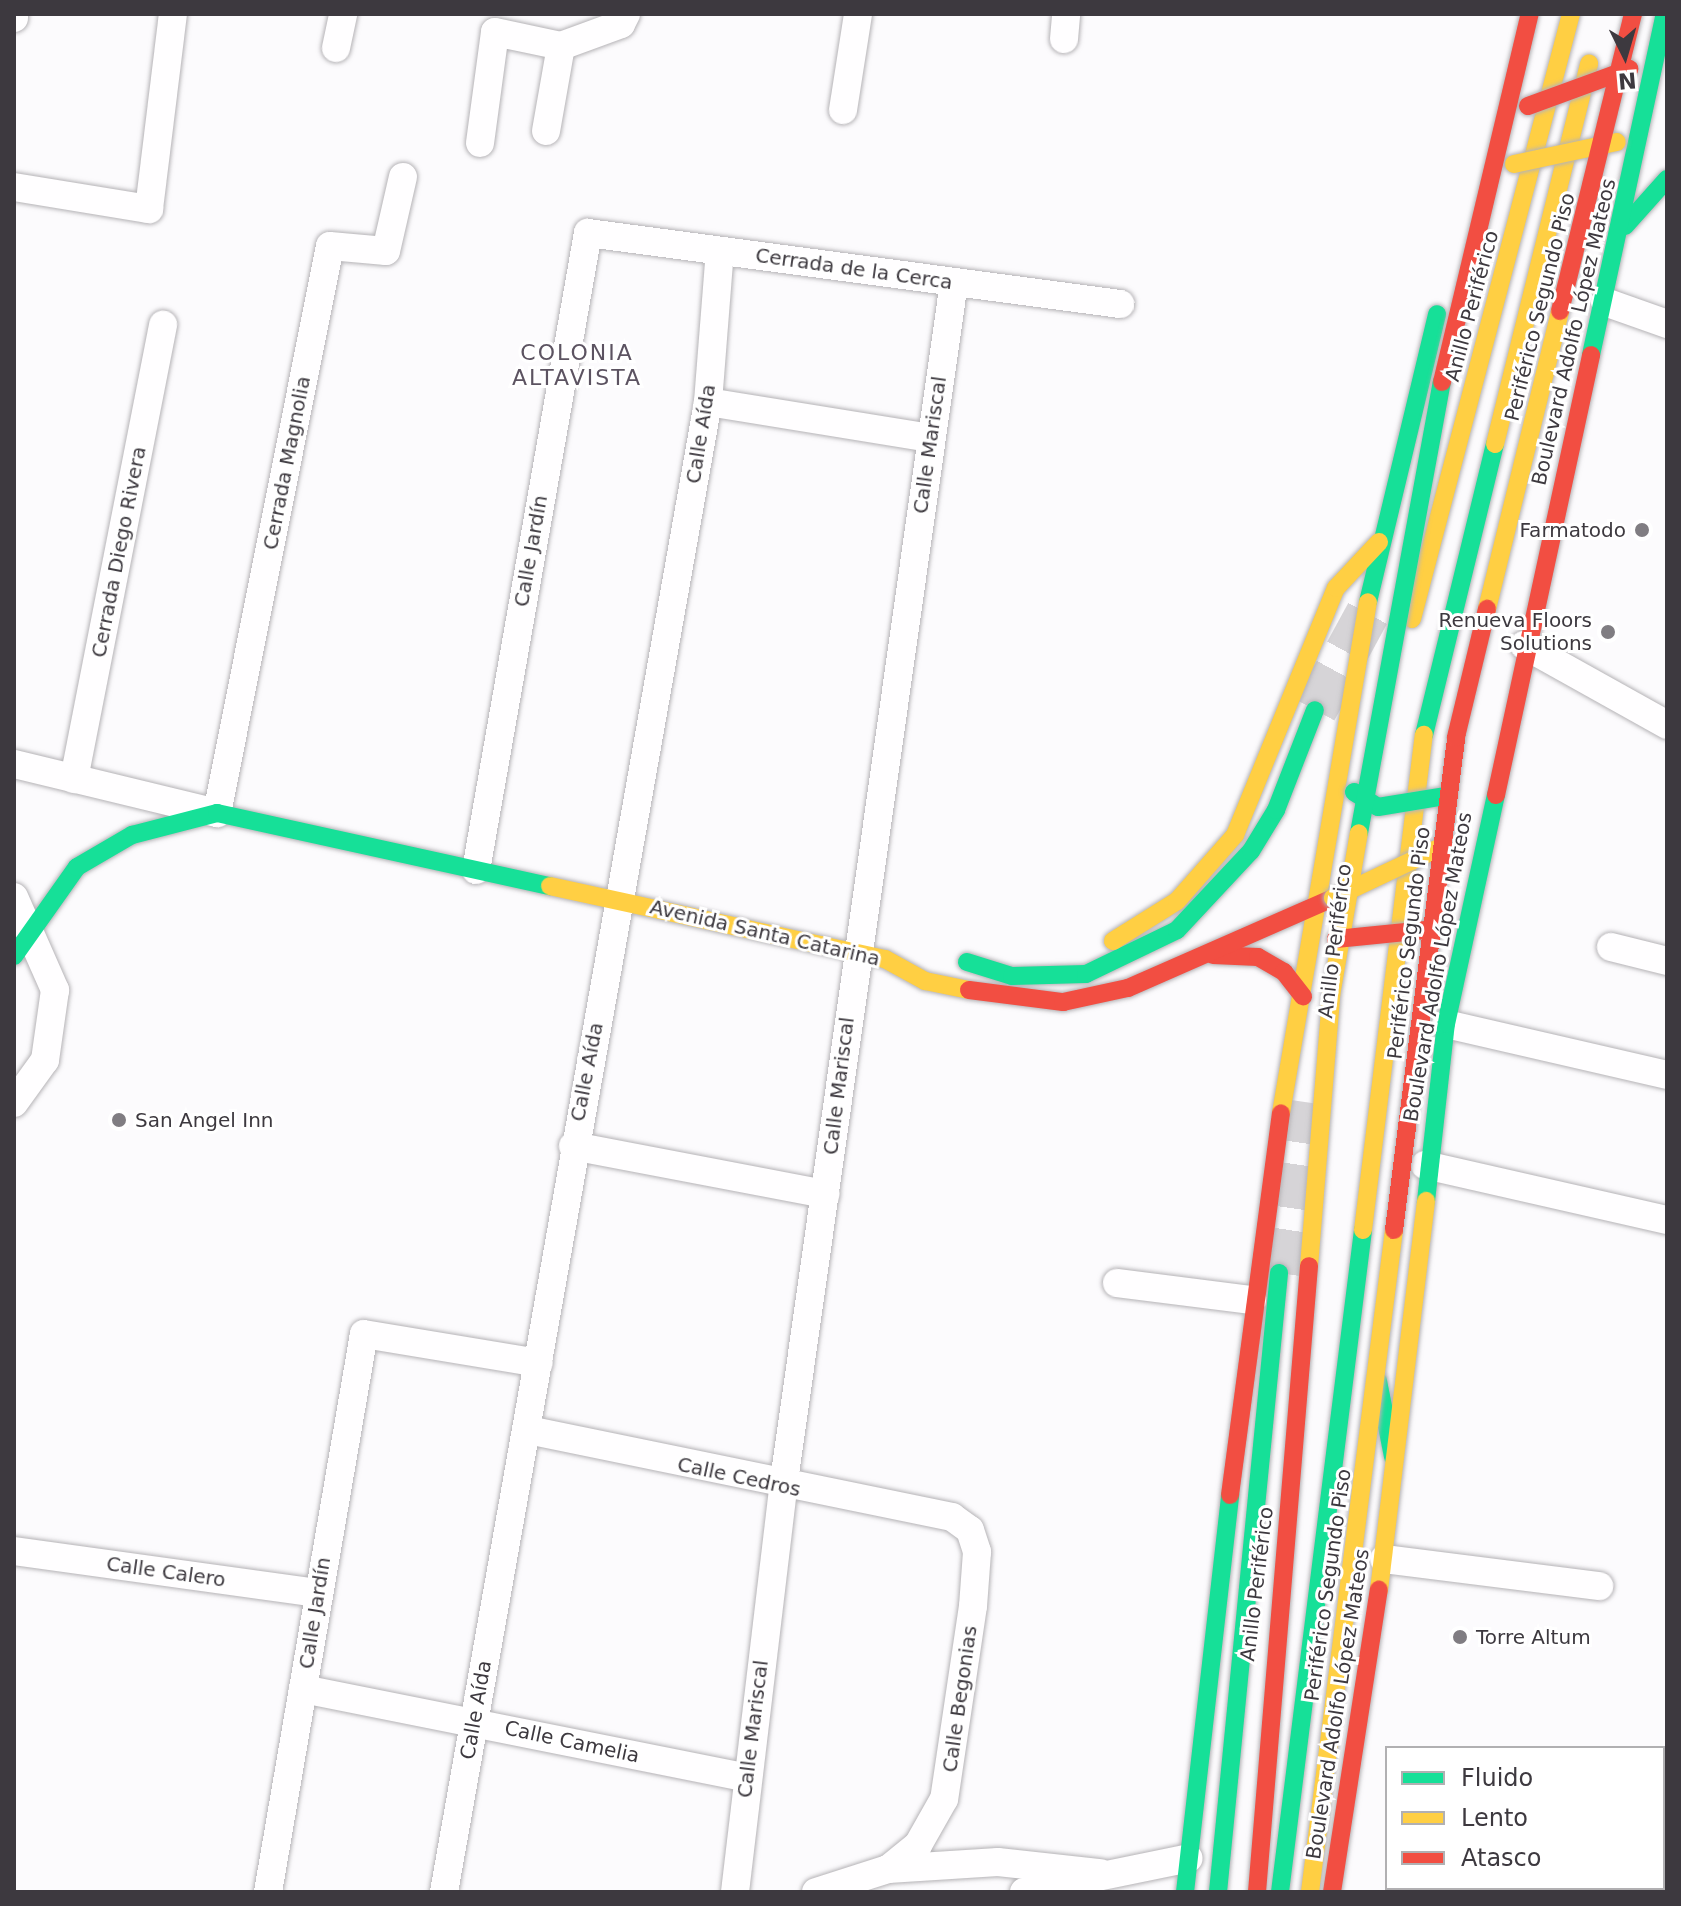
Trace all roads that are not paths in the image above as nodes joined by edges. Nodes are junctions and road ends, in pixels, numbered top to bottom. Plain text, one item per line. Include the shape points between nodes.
1 (173, 14) edge
2 (343, 14) edge
3 (626, 14) edge
4 (858, 14) edge
5 (1510, 14) edge
6 (1530, 14) edge
7 (1571, 14) edge
8 (1633, 14) edge
9 (1665, 14) edge
10 (1593, 45) dead end
11 (561, 46) junction
12 (336, 48) dead end
13 (1663, 55) edge
14 (843, 110) dead end
15 (1485, 121) junction
16 (546, 131) dead end
17 (1641, 136) junction
18 (480, 143) dead end
19 (1473, 172) junction
20 (403, 177) dead end
21 (14, 187) edge
22 (1662, 193) edge
23 (1623, 229) junction
24 (588, 233) joint
25 (720, 251) junction
26 (954, 282) junction
27 (1605, 302) junction
28 (1120, 304) dead end
29 (1667, 324) edge
30 (163, 325) dead end
31 (708, 402) junction
32 (931, 438) junction
33 (1379, 542) junction
34 (1524, 645) junction
35 (1315, 710) tunnel mouth
36 (1667, 725) edge
37 (1340, 747) junction
38 (14, 764) edge
39 (1497, 767) junction
40 (74, 779) junction
41 (217, 813) junction
42 (1487, 824) junction
43 (476, 870) junction
44 (14, 897) edge
45 (620, 898) junction
46 (1313, 909) junction
47 (30, 925) junction
48 (1463, 932) junction
49 (1611, 947) dead end
50 (14, 956) edge
51 (856, 956) junction
52 (1309, 957) junction
53 (885, 959) junction
54 (1198, 961) junction
55 (1667, 961) edge
56 (967, 962) junction
57 (1303, 996) junction
58 (1446, 1024) junction
59 (1667, 1075) edge
60 (14, 1103) edge
61 (573, 1146) junction
62 (1425, 1165) junction
63 (825, 1194) junction
64 (1667, 1220) edge
65 (1279, 1273) tunnel mouth
66 (1117, 1283) dead end
67 (1252, 1300) junction
68 (1369, 1354) dead end
69 (539, 1363) junction
70 (528, 1430) junction
71 (1393, 1457) junction
72 (783, 1488) junction
73 (952, 1517) joint
74 (14, 1551) edge
75 (1384, 1559) junction
76 (1599, 1586) dead end
77 (317, 1593) junction
78 (303, 1689) junction
79 (474, 1721) junction
80 (747, 1778) junction
81 (1189, 1858) junction
82 (888, 1869) junction
83 (1100, 1873) junction
84 (268, 1892) edge
85 (444, 1892) edge
86 (735, 1892) edge
87 (816, 1892) edge
88 (1024, 1892) edge
89 (1185, 1892) edge
90 (1218, 1892) edge
91 (1243, 1892) edge
92 (1257, 1892) edge
93 (1280, 1892) edge
94 (1310, 1892) edge
95 (1332, 1892) edge

1 - 21 street via 149,209
2 - 12 street
3 - 11 street via 621,24
4 - 14 street
5 - 15 main road
6 - 92 main road, Periférico Segundo Piso, bridge via 1419,479 1331,996
7 - 91 main road, Anillo Periférico via 1387,717
8 - 94 main road, Periférico Segundo Piso, bridge via 1456,737
9 - 13 main road, Boulevard Adolfo López Mateos
10 - 93 main road via 1426,723
11 - 16 street
11 - 18 street via 495,32
13 - 15 main road, bridge
13 - 17 main road, Boulevard Adolfo López Mateos
15 - 19 main road
17 - 19 main road, bridge
17 - 23 main road, Boulevard Adolfo López Mateos
19 - 33 main road
20 - 41 street, Cerrada Magnolia via 386,251 330,246
22 - 23 main road
23 - 27 main road, Boulevard Adolfo López Mateos
24 - 25 street, Cerrada de la Cerca
24 - 43 street, Calle Jardín
25 - 26 street, Cerrada de la Cerca
25 - 31 street, Calle Aída
26 - 28 street, Cerrada de la Cerca
26 - 32 street, Calle Mariscal
27 - 29 street
27 - 34 main road, Boulevard Adolfo López Mateos
30 - 40 street, Cerrada Diego Rivera
31 - 32 street
31 - 45 street, Calle Aída
32 - 51 street, Calle Mariscal
33 - 37 main road
33 - 56 main road via 1336,588 1257,791 1226,848 1177,901 1081,952
34 - 36 street
34 - 39 main road, Boulevard Adolfo López Mateos
35 - 56 main road via 1276,810 1251,851 1177,930 1086,974 1012,976
37 - 39 main road, bridge via 1354,792 1378,807 1446,796
37 - 46 main road
38 - 40 street, Avenida Santa Catarina
39 - 42 main road, Boulevard Adolfo López Mateos
40 - 41 street, Avenida Santa Catarina
41 - 43 main road, Avenida Santa Catarina
41 - 47 main road via 103,849 77,867
42 - 46 main road, Avenida Santa Catarina, bridge
42 - 48 main road, Boulevard Adolfo López Mateos
43 - 45 main road, Avenida Santa Catarina
44 - 47 street
45 - 51 main road, Avenida Santa Catarina
45 - 61 street, Calle Aída
46 - 52 main road
46 - 54 main road, Avenida Santa Catarina
47 - 50 main road
47 - 60 street via 55,990 53,1029 35,1081
48 - 52 main road, bridge via 1426,930 1336,939
48 - 58 main road, Boulevard Adolfo López Mateos
49 - 55 street
51 - 53 main road, Avenida Santa Catarina
51 - 63 street, Calle Mariscal
52 - 57 main road
53 - 54 main road, Avenida Santa Catarina via 925,981 976,994 1063,1002 1096,998
53 - 56 main road
54 - 57 main road via 1228,953 1258,957 1284,972
57 - 67 main road
58 - 59 street
58 - 62 main road, Boulevard Adolfo López Mateos
61 - 63 street
61 - 69 street, Calle Aída
62 - 64 street
62 - 71 main road, Boulevard Adolfo López Mateos
63 - 72 street, Calle Mariscal
65 - 90 main road
66 - 67 street
67 - 81 main road
68 - 71 main road
69 - 70 street, Calle Aída
69 - 77 street, Calle Jardín via 364,1334
70 - 72 street, Calle Cedros
70 - 79 street, Calle Aída
71 - 75 main road, Boulevard Adolfo López Mateos
72 - 73 street, Calle Cedros
72 - 80 street, Calle Mariscal
73 - 82 street, Calle Begonias via 970,1530 977,1552 953,1757 937,1821
74 - 77 street, Calle Calero
75 - 76 street
75 - 95 main road, Boulevard Adolfo López Mateos
77 - 78 street, Calle Jardín
78 - 79 street, Calle Camelia
78 - 84 street, Calle Jardín
79 - 80 street, Calle Camelia
79 - 85 street, Calle Aída
80 - 86 street, Calle Mariscal
81 - 83 street
81 - 89 main road
82 - 83 street via 998,1862
82 - 87 street
83 - 88 street

